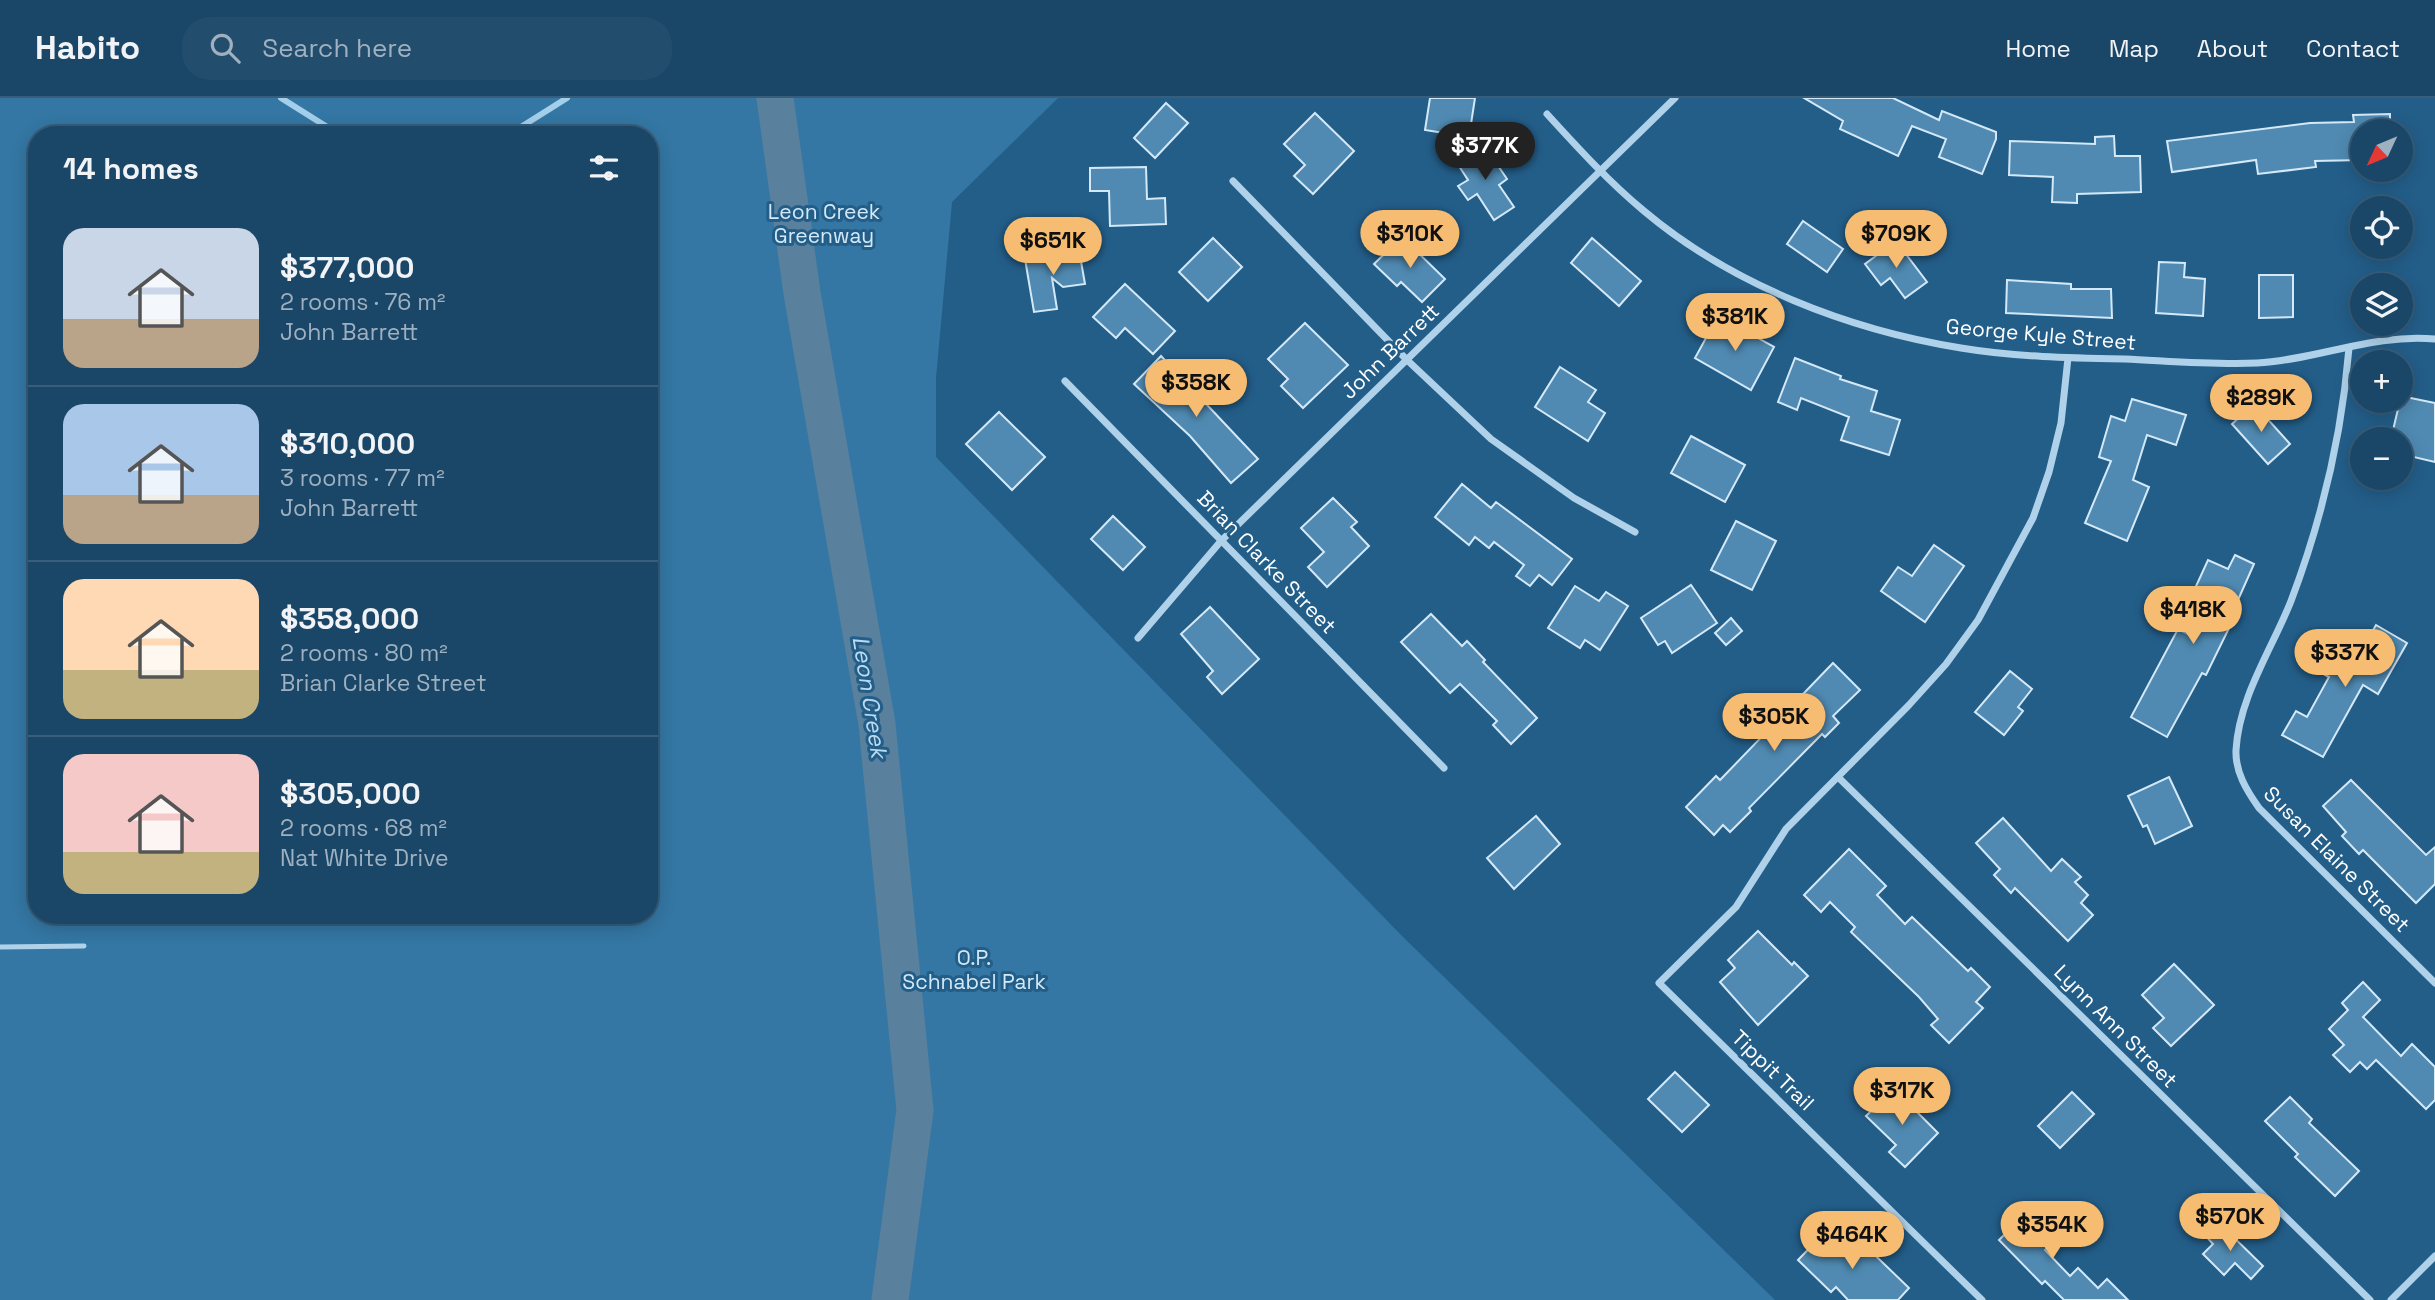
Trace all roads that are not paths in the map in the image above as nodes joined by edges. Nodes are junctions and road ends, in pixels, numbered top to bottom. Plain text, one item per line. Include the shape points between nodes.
1 (1675, 98) edge
2 (1547, 114) dead end
3 (1600, 171) junction
4 (1233, 181) dead end
5 (2435, 339) edge
6 (2349, 348) junction
7 (2068, 358) junction
8 (1406, 359) junction
9 (1065, 381) dead end
10 (1635, 532) dead end
11 (1221, 541) junction
12 (1138, 638) dead end
13 (1444, 768) dead end
14 (1838, 777) junction
15 (84, 946) dead end
16 (0, 947) edge
17 (2435, 983) edge
18 (2435, 1256) edge
19 (1982, 1300) edge
20 (2370, 1300) edge
21 (2391, 1300) edge

1 - 3 street, John Barrett
2 - 3 street, George Kyle Street
3 - 7 street, George Kyle Street via 1645,212 1698,250 1762,286 1826,313 1893,334 1962,348
3 - 8 street, John Barrett
4 - 8 street
5 - 6 street, George Kyle Street
6 - 7 street, George Kyle Street via 2255,363
6 - 17 street, Susan Elaine Street via 2346,393 2311,547 2244,706 2236,751 2245,789 2259,808
7 - 14 street via 2061,423 2049,472 2006,573 1946,664
8 - 10 street via 1491,439 1574,498
8 - 11 street, John Barrett
9 - 11 street, Brian Clarke Street
11 - 12 street, John Barrett
11 - 13 street, Brian Clarke Street
14 - 19 street, Tippit Trail via 1786,829 1736,907 1659,984
14 - 20 street, Lynn Ann Street
15 - 16 lane
18 - 21 street

